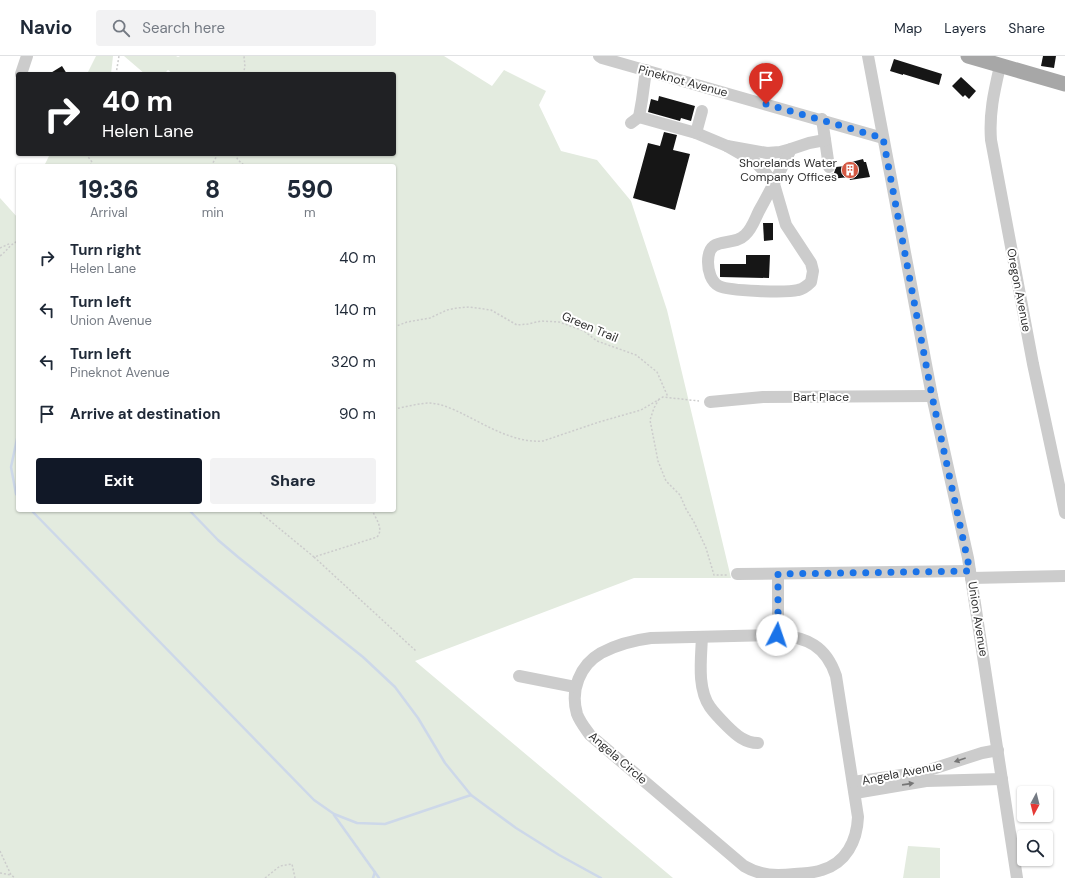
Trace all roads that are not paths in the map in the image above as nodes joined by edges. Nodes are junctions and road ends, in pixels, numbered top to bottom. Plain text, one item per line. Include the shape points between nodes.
1 (27, 56) edge
2 (599, 56) edge
3 (868, 56) edge
4 (968, 56) edge
5 (1000, 66) junction
6 (646, 70) junction
7 (22, 72) edge
8 (1065, 84) edge
9 (702, 112) dead end
10 (822, 120) junction
11 (696, 133) junction
12 (883, 138) junction
13 (825, 140) junction
14 (727, 146) junction
15 (791, 149) junction
16 (829, 167) dead end
17 (774, 184) junction
18 (932, 396) junction
19 (710, 402) road end
20 (1065, 513) edge
21 (737, 574) road end
22 (778, 574) junction
23 (971, 575) junction
24 (1065, 576) edge
25 (777, 635) junction
26 (702, 638) junction
27 (519, 676) dead end
28 (575, 687) junction
29 (758, 743) dead end
30 (998, 750) junction
31 (1002, 779) junction
32 (854, 788) junction
33 (1017, 878) edge

1 - 7 street
2 - 6 street, Pineknot Avenue
3 - 12 street, Union Avenue
4 - 5 main road
5 - 8 main road
5 - 20 street, Oregon Avenue via 991,107 991,140 1033,364
6 - 10 street, Pineknot Avenue
6 - 11 street via 635,120
9 - 11 street
10 - 12 street, Pineknot Avenue
10 - 13 street
11 - 14 street
12 - 18 street, Union Avenue
13 - 15 street
13 - 16 street
14 - 15 street via 767,153
14 - 17 street via 755,162
15 - 17 street
17 - 17 street via 746,235 717,244 710,251 709,274 716,284 740,289 792,291 803,288 810,282 813,271 811,263 786,225
18 - 19 street, Bart Place via 764,397
18 - 23 street, Union Avenue
21 - 22 street
22 - 23 street
22 - 25 street
23 - 24 street
23 - 30 street, Union Avenue
25 - 26 street, Angela Circle
25 - 32 street, Angela Circle via 807,641 821,649 833,666
26 - 28 street, Angela Circle via 636,640 604,652 585,668
26 - 29 street via 704,696 734,734 750,743
27 - 28 street
28 - 32 street, Angela Circle via 577,714 590,735 752,871 777,875 815,872 835,864 851,848 858,828
30 - 31 street, Union Avenue
30 -> 32 street, Angela Avenue via 923,772
32 -> 31 street, Angela Avenue via 926,781
31 - 33 street, Union Avenue

